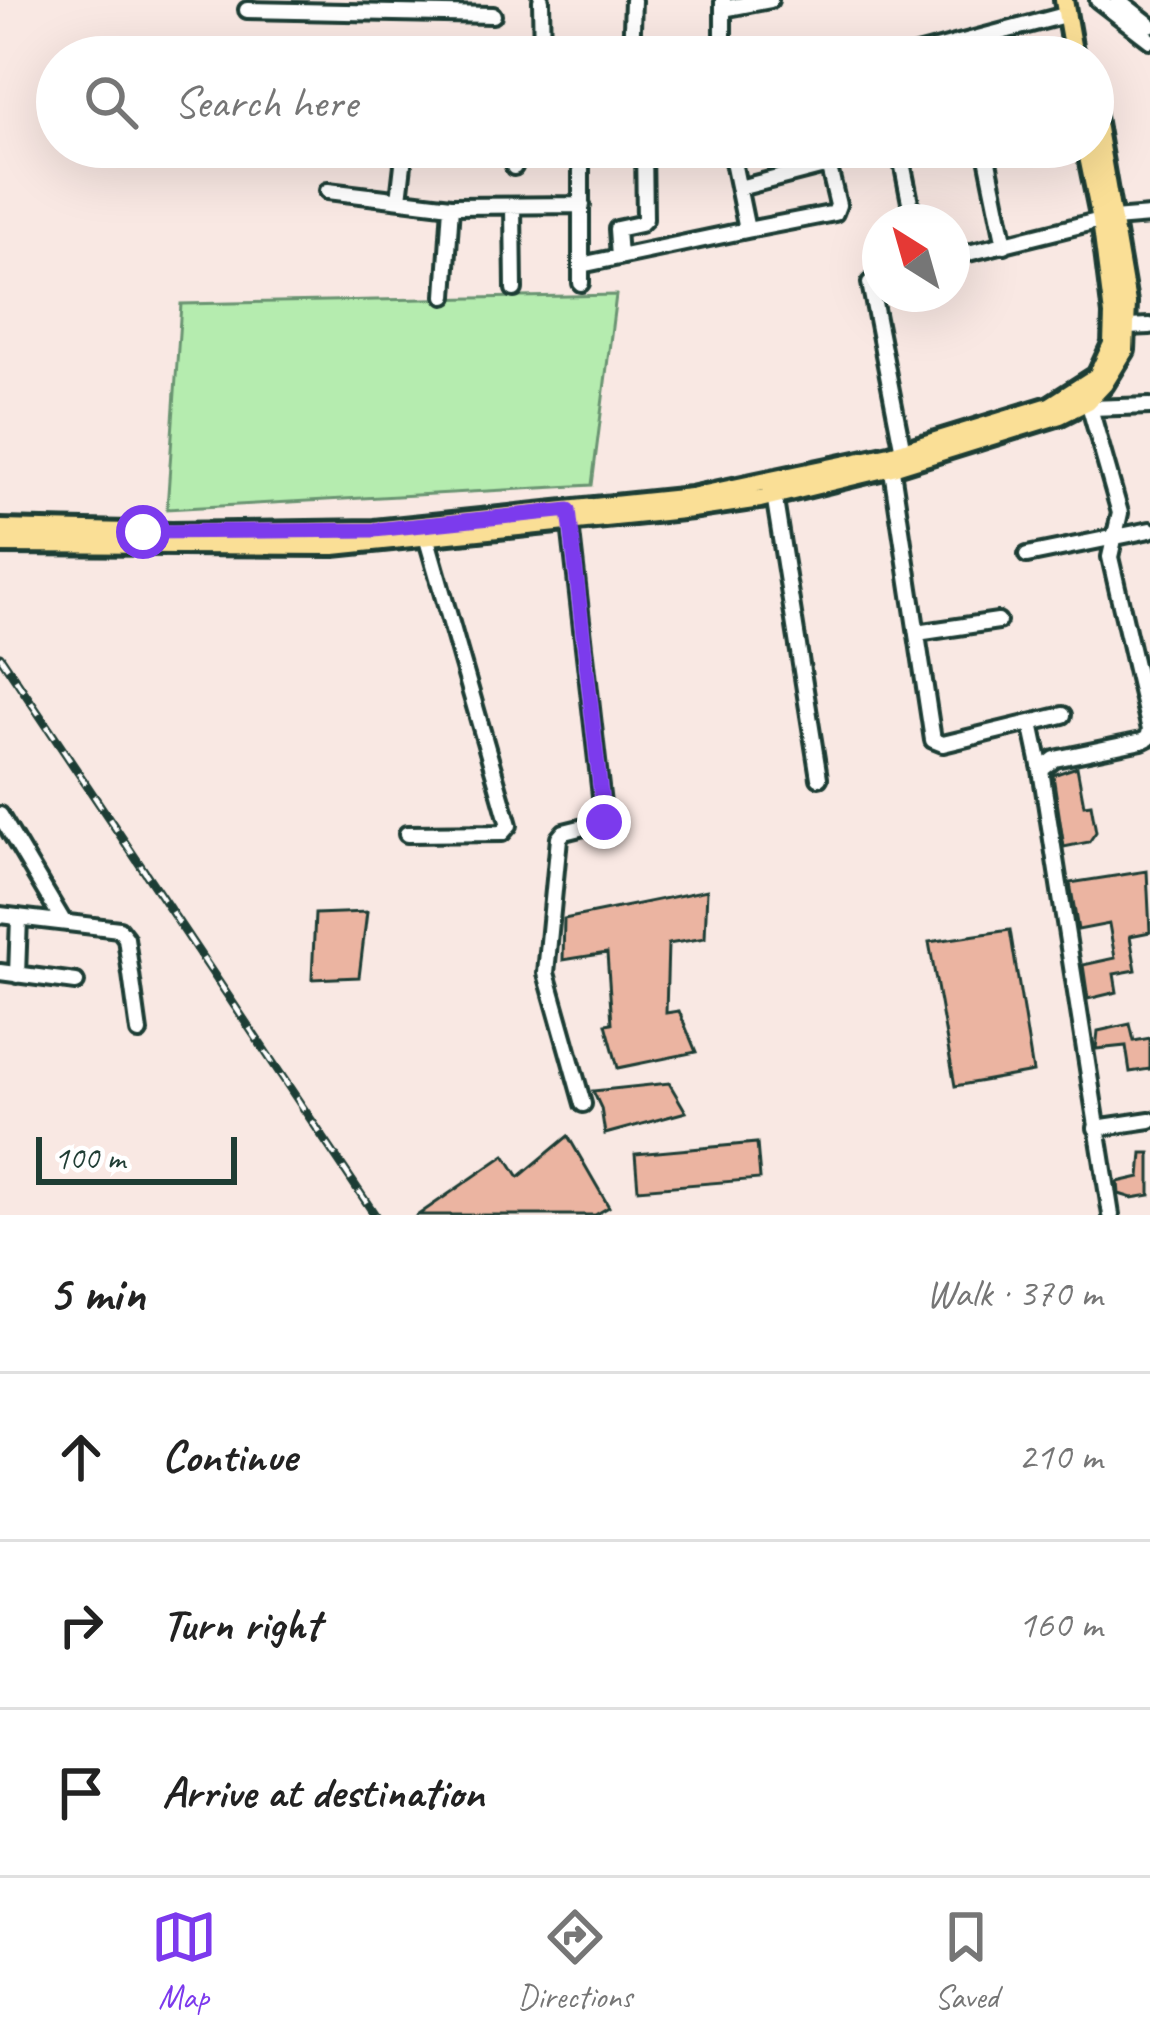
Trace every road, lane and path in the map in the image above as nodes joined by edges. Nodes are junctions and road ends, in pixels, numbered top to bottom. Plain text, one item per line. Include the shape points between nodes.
1 (542, 0) edge
2 (633, 0) edge
3 (770, 0) edge
4 (1098, 0) edge
5 (1118, 0) edge
6 (723, 4) edge
7 (300, 6) edge
8 (428, 7) edge
9 (1064, 8) edge
10 (248, 10) dead end
11 (494, 14) dead end
12 (1150, 25) edge
13 (542, 36) edge
14 (632, 36) edge
15 (723, 36) edge
16 (997, 36) edge
17 (1150, 40) edge
18 (403, 168) edge
19 (581, 168) edge
20 (644, 168) edge
21 (735, 168) edge
22 (816, 168) edge
23 (829, 168) edge
24 (903, 168) edge
25 (990, 168) edge
26 (1092, 168) edge
27 (1101, 168) edge
28 (739, 188) junction
29 (328, 191) dead end
30 (399, 200) junction
31 (910, 204) edge
32 (581, 205) junction
33 (451, 206) junction
34 (513, 206) junction
35 (1150, 216) edge
36 (1108, 219) junction
37 (747, 230) junction
38 (1005, 245) junction
39 (970, 253) edge
40 (619, 257) junction
41 (581, 265) junction
42 (581, 283) dead end
43 (514, 289) dead end
44 (445, 296) dead end
45 (874, 312) edge
46 (1150, 326) edge
47 (1127, 327) junction
48 (1088, 399) junction
49 (1150, 406) edge
50 (895, 458) junction
51 (773, 489) junction
52 (569, 516) junction
53 (0, 530) edge
54 (424, 532) junction
55 (1115, 536) junction
56 (1149, 536) edge
57 (142, 539) junction
58 (0, 544) edge
59 (1027, 555) dead end
60 (998, 621) dead end
61 (917, 633) junction
62 (1063, 715) dead end
63 (1031, 723) junction
64 (1149, 738) edge
65 (1041, 770) junction
66 (819, 778) dead end
67 (0, 815) edge
68 (407, 834) dead end
69 (0, 915) edge
70 (19, 916) junction
71 (63, 921) junction
72 (0, 972) edge
73 (17, 974) junction
74 (76, 982) dead end
75 (139, 1032) dead end
76 (583, 1103) dead end
77 (1150, 1120) edge
78 (1096, 1128) junction
79 (1111, 1215) edge

1 - 13 street
2 - 14 street
3 - 6 street
4 - 17 street
5 - 12 street
6 - 15 street
7 - 8 street
7 - 10 street
8 - 11 street
9 - 16 street
18 - 30 street
19 - 32 street
20 - 40 street via 644,219 617,229
21 - 28 street
22 - 28 street
23 - 37 street via 835,213
24 - 31 street
25 - 38 street
26 - 36 main road
27 - 36 main road
28 - 37 street
29 - 30 street
30 - 33 street
32 - 34 street
32 - 41 street
33 - 34 street
33 - 44 street
34 - 43 street
35 - 36 street
36 - 38 street
36 - 47 main road
36 - 48 main road via 1112,344
37 - 40 street
38 - 39 street
40 - 41 street
41 - 42 street
45 - 50 street
46 - 47 street
47 - 48 main road via 1117,368
48 - 49 street
48 - 50 main road via 1012,432
48 - 55 street via 1120,513
50 - 51 main road
50 - 61 street
51 - 52 main road via 692,509
51 - 66 street
52 - 54 main road
52 - 76 street via 604,822 559,838 547,973
53 - 57 main road
54 - 57 main road via 334,545
54 - 68 street via 508,825 502,833
55 - 56 street
55 - 59 street
55 - 64 street via 1110,557
57 - 58 main road
60 - 61 street
61 - 63 street via 937,744
62 - 63 street
63 - 65 street
64 - 65 street via 1055,759
65 - 78 street
67 - 71 street
69 - 70 street
70 - 71 street
70 - 73 street
71 - 75 street via 123,933
72 - 73 street
73 - 74 street
77 - 78 street
78 - 79 street

